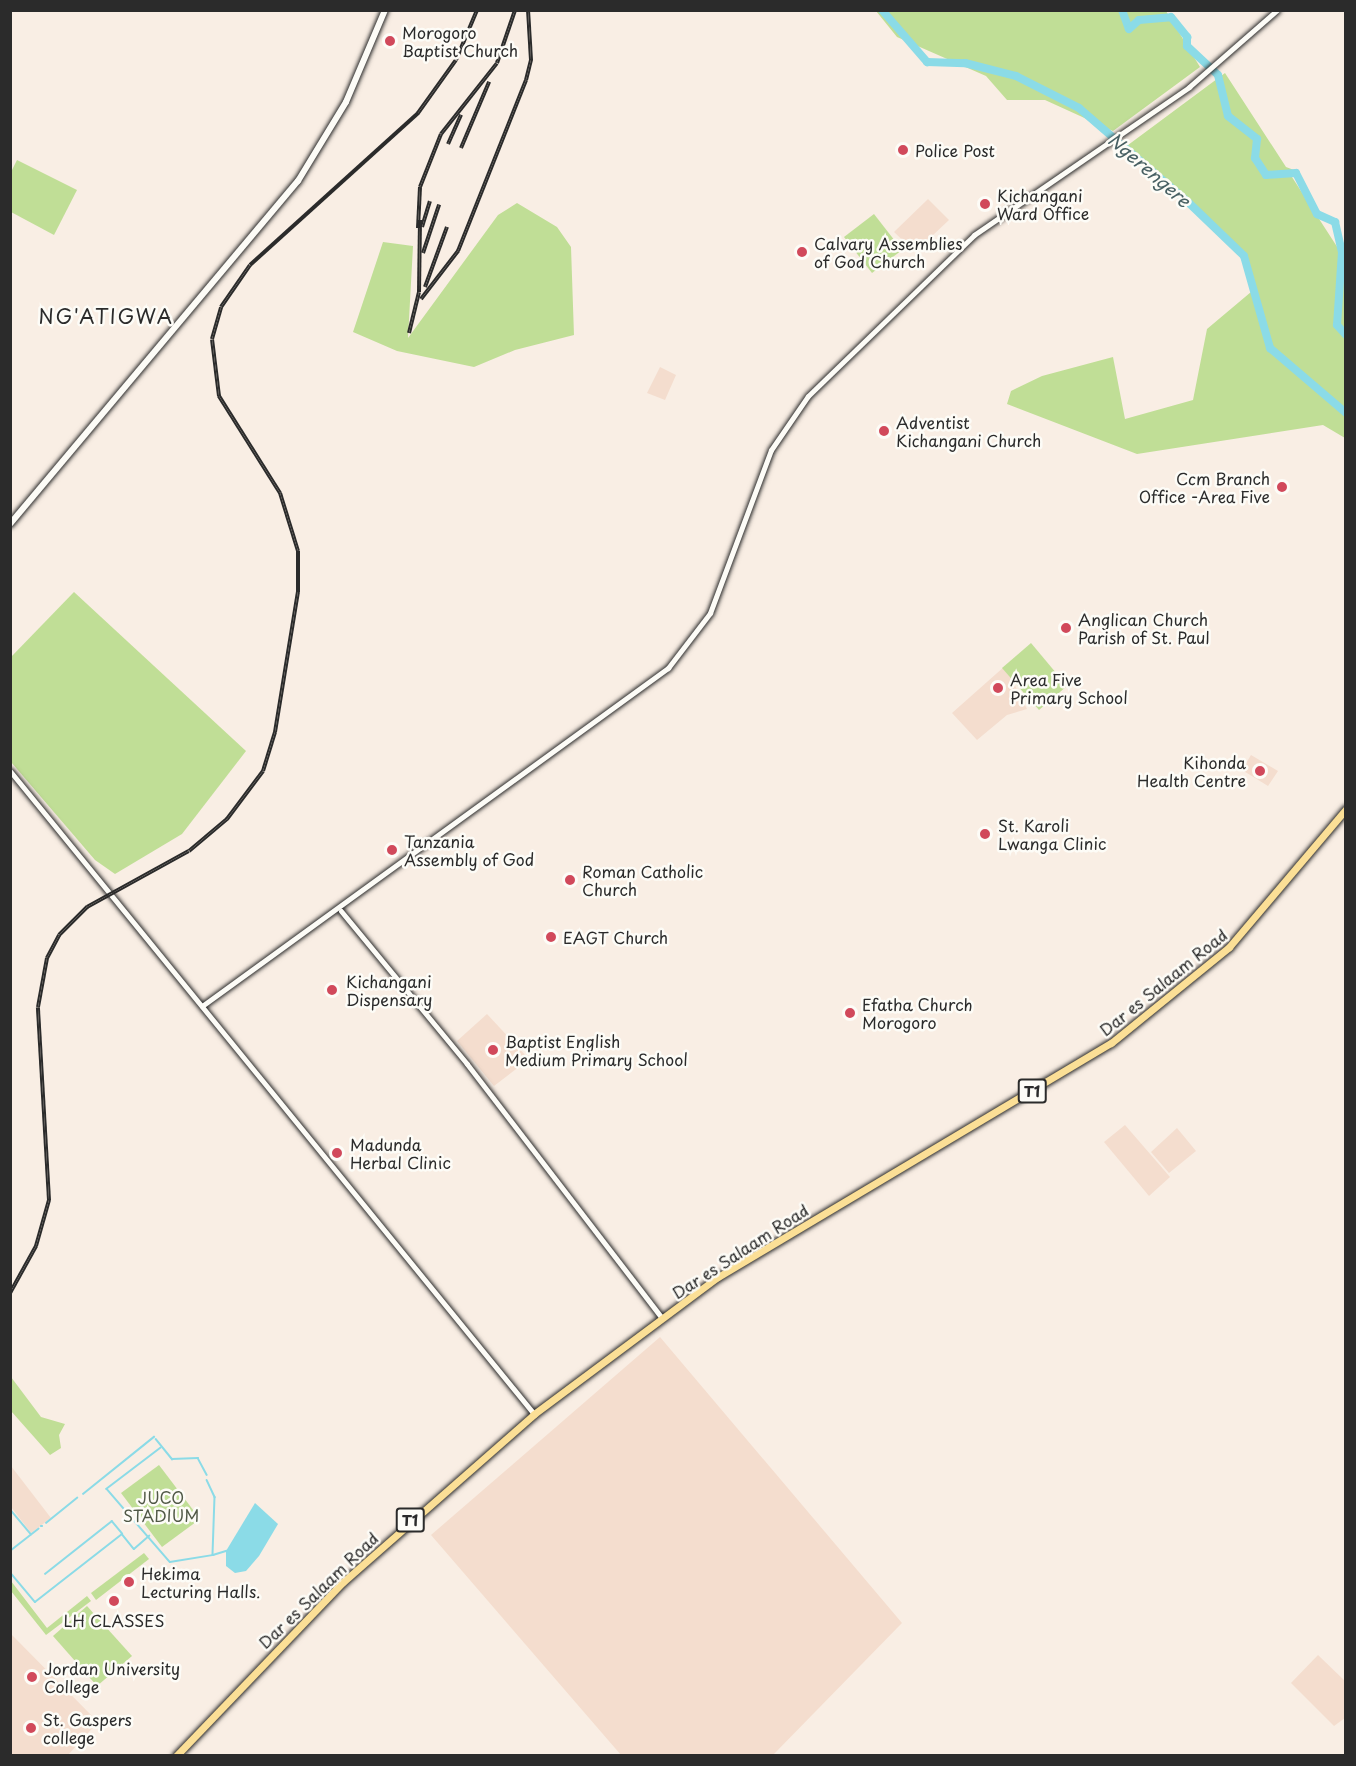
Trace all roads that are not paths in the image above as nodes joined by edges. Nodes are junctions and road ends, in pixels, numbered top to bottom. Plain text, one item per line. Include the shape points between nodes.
1 (385, 10) edge
2 (1277, 10) edge
3 (10, 524) edge
4 (10, 771) edge
5 (1346, 809) edge
6 (341, 911) junction
7 (202, 1006) junction
8 (662, 1318) junction
9 (534, 1414) junction
10 (176, 1755) edge

1 - 3 main road via 346,102 298,181
2 - 6 street via 1203,76 974,235 801,404 771,450 714,605 678,658
4 - 7 street
5 - 8 highway, Dar es Salaam Road / T1 via 1236,941 1111,1043 783,1237
6 - 7 street
6 - 8 street via 467,1064
7 - 9 street
8 - 9 highway, Dar es Salaam Road / T1
9 - 10 highway, Dar es Salaam Road / T1 via 334,1590

